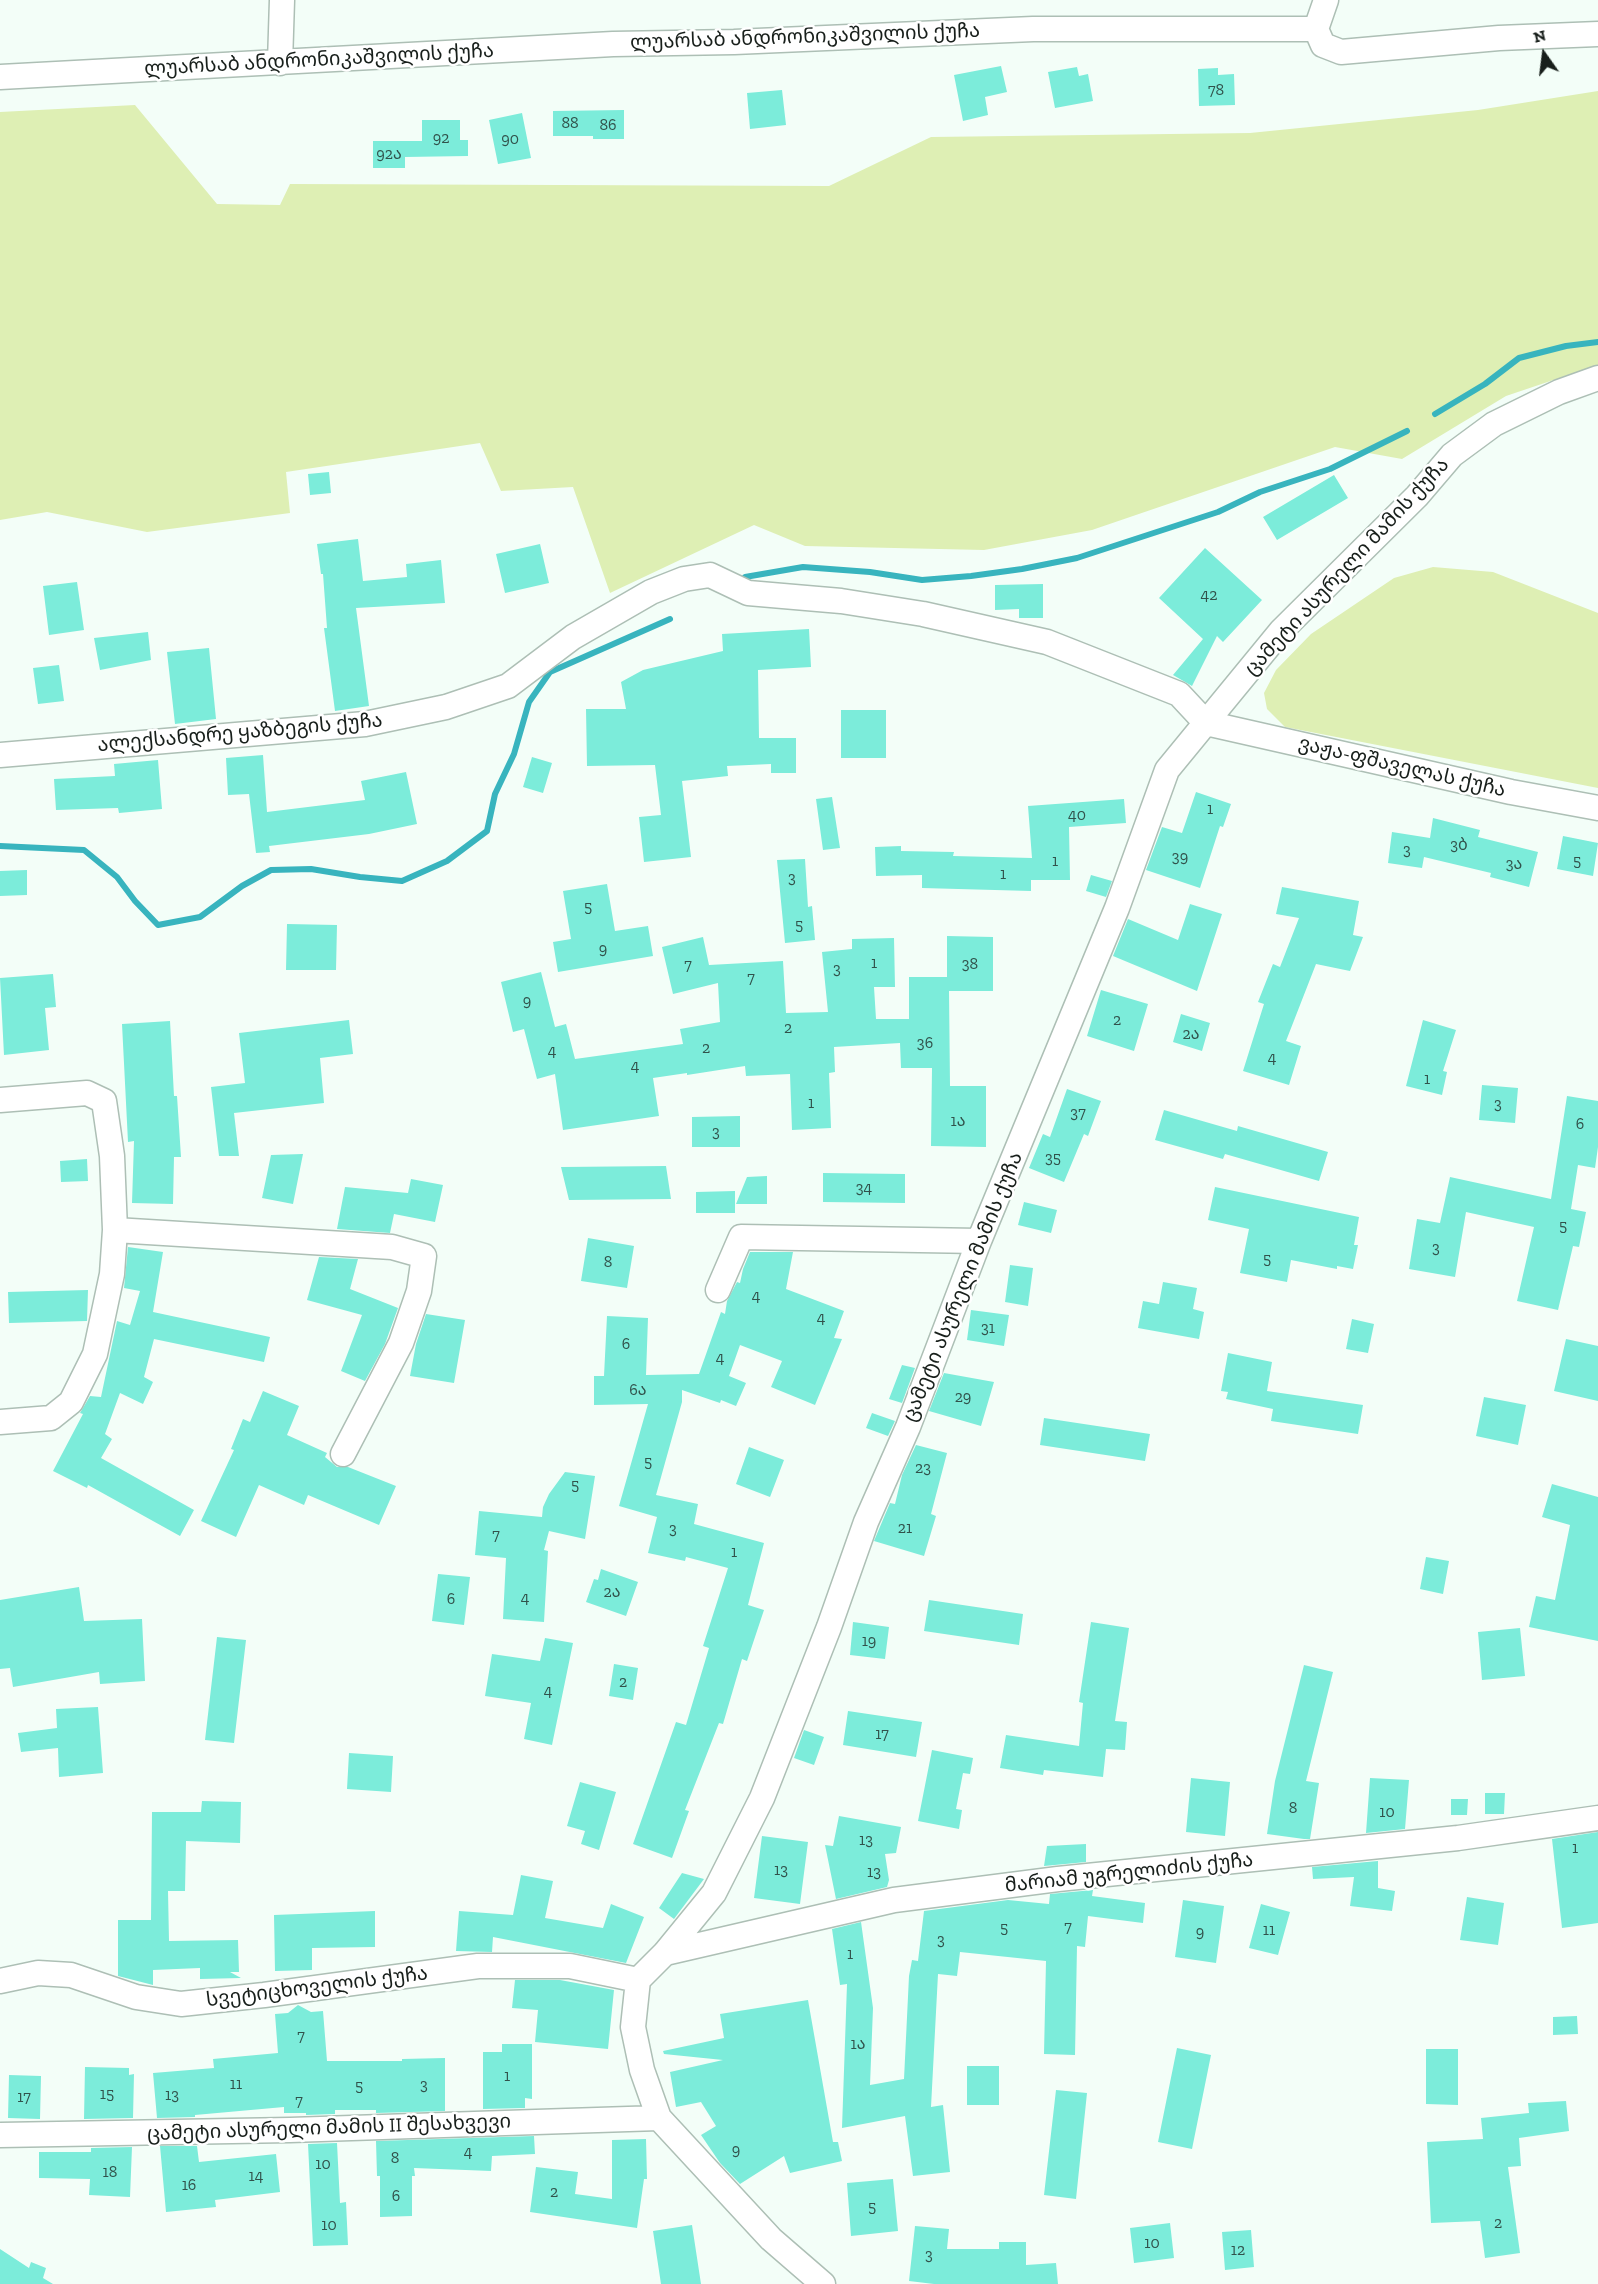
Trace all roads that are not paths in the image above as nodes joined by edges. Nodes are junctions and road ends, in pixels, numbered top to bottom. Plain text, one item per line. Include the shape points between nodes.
1 (282, 0) edge
2 (1326, 0) edge
3 (1316, 29) junction
4 (1598, 34) edge
5 (280, 63) junction
6 (0, 77) edge
7 (1597, 385) edge
8 (1206, 723) junction
9 (0, 754) edge
10 (1598, 808) edge
11 (0, 1100) edge
12 (115, 1230) junction
13 (979, 1241) junction
14 (718, 1290) dead end
15 (0, 1422) edge
16 (343, 1454) dead end
17 (1598, 1818) edge
18 (665, 1953) junction
19 (638, 1980) junction
20 (0, 1981) edge
21 (659, 2118) junction
22 (0, 2135) edge
23 (823, 2284) edge

1 - 5 street
2 - 3 street
3 - 4 street via 1323,45 1341,52
3 - 5 street, ლუარსაბ ანდრონიკაშვილის ქუჩა via 1010,30 613,44
5 - 6 street, ლუარსაბ ანდრონიკაშვილის ქუჩა
7 - 8 street, ცამეტი ასურელი მამის ქუჩა via 1559,392 1494,424 1452,455 1417,496 1281,631
8 - 9 street, ალექსანდრე ყაზბეგის ქუჩა via 1179,694 1047,642 900,610 748,593 710,575 684,579 651,592 573,637 508,686 446,707 364,724
8 - 10 street, ვაჟა-ფშაველას ქუჩა via 1532,797
8 - 13 street, ცამეტი ასურელი მამის ქუჩა via 1167,770 1117,908
11 - 12 street via 87,1093 104,1101 112,1156
12 - 15 street via 112,1274 95,1354 72,1402 51,1418
12 - 16 street via 392,1247 424,1256 419,1291 401,1342
13 - 14 street via 741,1237
13 - 18 street, ცამეტი ასურელი მამის ქუჩა via 908,1426 866,1522 762,1798 714,1893
17 - 18 street, მარიამ უგრელიძის ქუჩა via 1458,1838 894,1900
18 - 19 street, ცამეტი ასურელი მამის ქუჩა
19 - 20 street, სვეტიცხოველის ქუჩა via 570,1966 478,1966 180,2004 136,1997 72,1975 38,1973
19 - 21 street via 633,2027 642,2070
21 - 22 street, ცამეტი ასურელი მამის II შესახვევი
21 - 23 street via 771,2239

